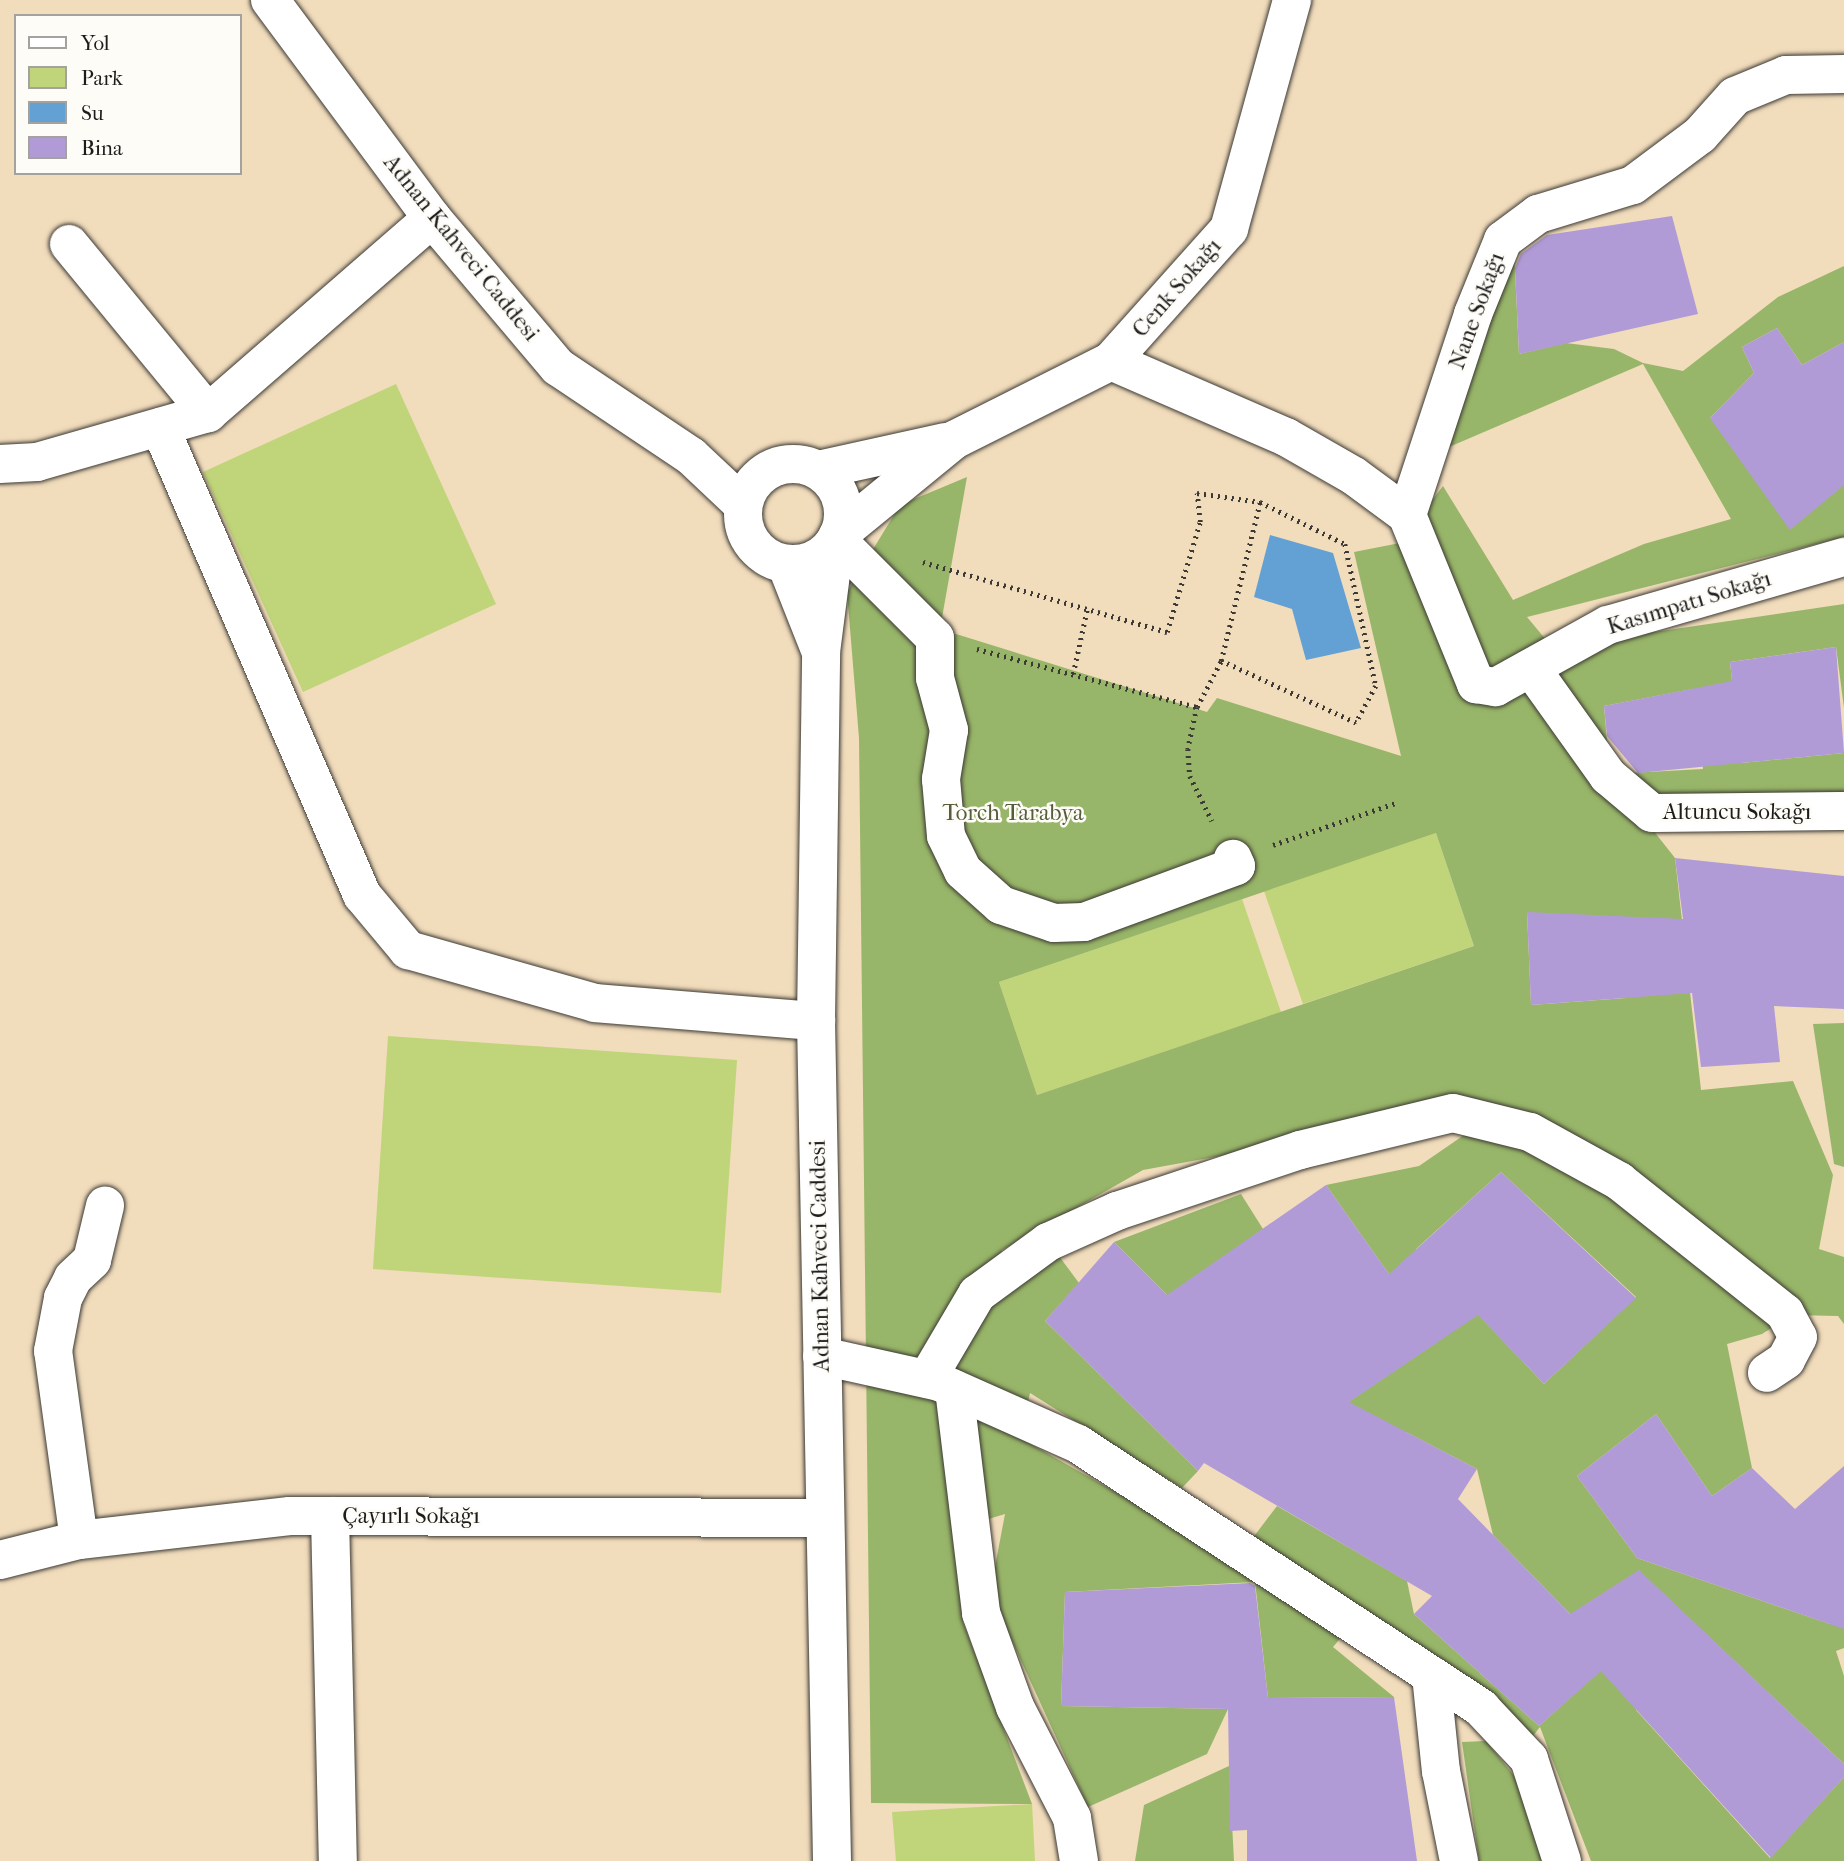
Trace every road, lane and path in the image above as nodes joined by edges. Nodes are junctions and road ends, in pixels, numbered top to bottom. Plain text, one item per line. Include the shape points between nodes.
1 (270, 0) edge
2 (1292, 0) edge
3 (1844, 74) edge
4 (432, 218) junction
5 (69, 244) dead end
6 (1111, 361) junction
7 (208, 413) junction
8 (160, 427) junction
9 (954, 440) junction
10 (691, 456) junction
11 (0, 464) edge
12 (818, 470) junction
13 (764, 473) junction
14 (1260, 502) junction
15 (743, 505) junction
16 (1407, 515) junction
17 (836, 539) junction
18 (1844, 556) edge
19 (786, 564) junction
20 (894, 596) junction
21 (1087, 610) junction
22 (935, 638) junction
23 (821, 652) junction
24 (1221, 661) junction
25 (1531, 668) junction
26 (1073, 674) junction
27 (1198, 708) junction
28 (1396, 803) dead end
29 (1844, 811) edge
30 (1233, 859) junction
31 (816, 1021) junction
32 (105, 1206) dead end
33 (822, 1356) junction
34 (1767, 1373) dead end
35 (940, 1384) junction
36 (330, 1516) junction
37 (825, 1518) junction
38 (79, 1540) junction
39 (0, 1560) edge
40 (1431, 1675) junction
41 (338, 1861) edge
42 (832, 1861) edge
43 (1079, 1861) edge
44 (1459, 1861) edge
45 (1562, 1861) edge

1 - 4 street, Adnan Kahveci Caddesi
2 - 6 street, Cenk Sokağı via 1229,229
3 - 16 street, Nane Sokağı via 1786,75 1735,96 1700,135 1633,185 1538,214 1503,240 1473,314
4 - 7 street
4 - 10 street, Adnan Kahveci Caddesi via 558,367
5 - 7 street
6 - 9 street, Cenk Sokağı
6 - 16 street via 1286,437 1354,476
7 - 8 street
8 - 11 street via 37,462
8 - 31 street via 362,895 408,950 595,1003
9 - 12 street
9 - 17 street
10 - 13 street
10 - 15 street
12 - 13 street via 784,464
12 - 17 street via 841,496 843,513
13 - 15 street via 754,480
14 - 21 path via 1198,493 1200,522 1167,632
14 - 24 path
14 - 24 path via 1345,544 1376,686 1356,723
15 - 19 street via 743,526 750,541 760,553
16 - 25 street, Kasımpatı Sokağı via 1476,684 1496,687
17 - 19 street via 814,560
17 - 20 street
17 - 23 street, Adnan Kahveci Caddesi
18 - 25 street, Kasımpatı Sokağı via 1608,625
19 - 23 street
20 - 21 path via 911,559
20 - 22 street
21 - 26 path
22 - 26 path
22 - 30 street via 935,678 949,730 942,779 946,836 963,872 1001,905 1054,923 1084,922 1236,866
23 - 31 street, Adnan Kahveci Caddesi
24 - 27 path
25 - 29 street, Altuncu Sokağı via 1608,776 1652,813
26 - 27 path
27 - 30 path via 1188,749 1190,776
28 - 30 path
31 - 33 street, Adnan Kahveci Caddesi
32 - 38 street via 92,1260 73,1278 63,1298 53,1351
33 - 35 street
33 - 37 street, Adnan Kahveci Caddesi
34 - 35 street via 1786,1360 1798,1337 1786,1313 1619,1181 1530,1132 1453,1113 1300,1150 1117,1211 1048,1242 977,1294
35 - 40 street via 1079,1444
35 - 43 street via 981,1613 1015,1707 1072,1818
36 - 37 street, Çayırlı Sokağı
36 - 38 street, Çayırlı Sokağı via 290,1516
36 - 41 street
37 - 42 street, Adnan Kahveci Caddesi
38 - 39 street, Çayırlı Sokağı
40 - 44 street via 1441,1771
40 - 45 street via 1481,1708 1529,1759

